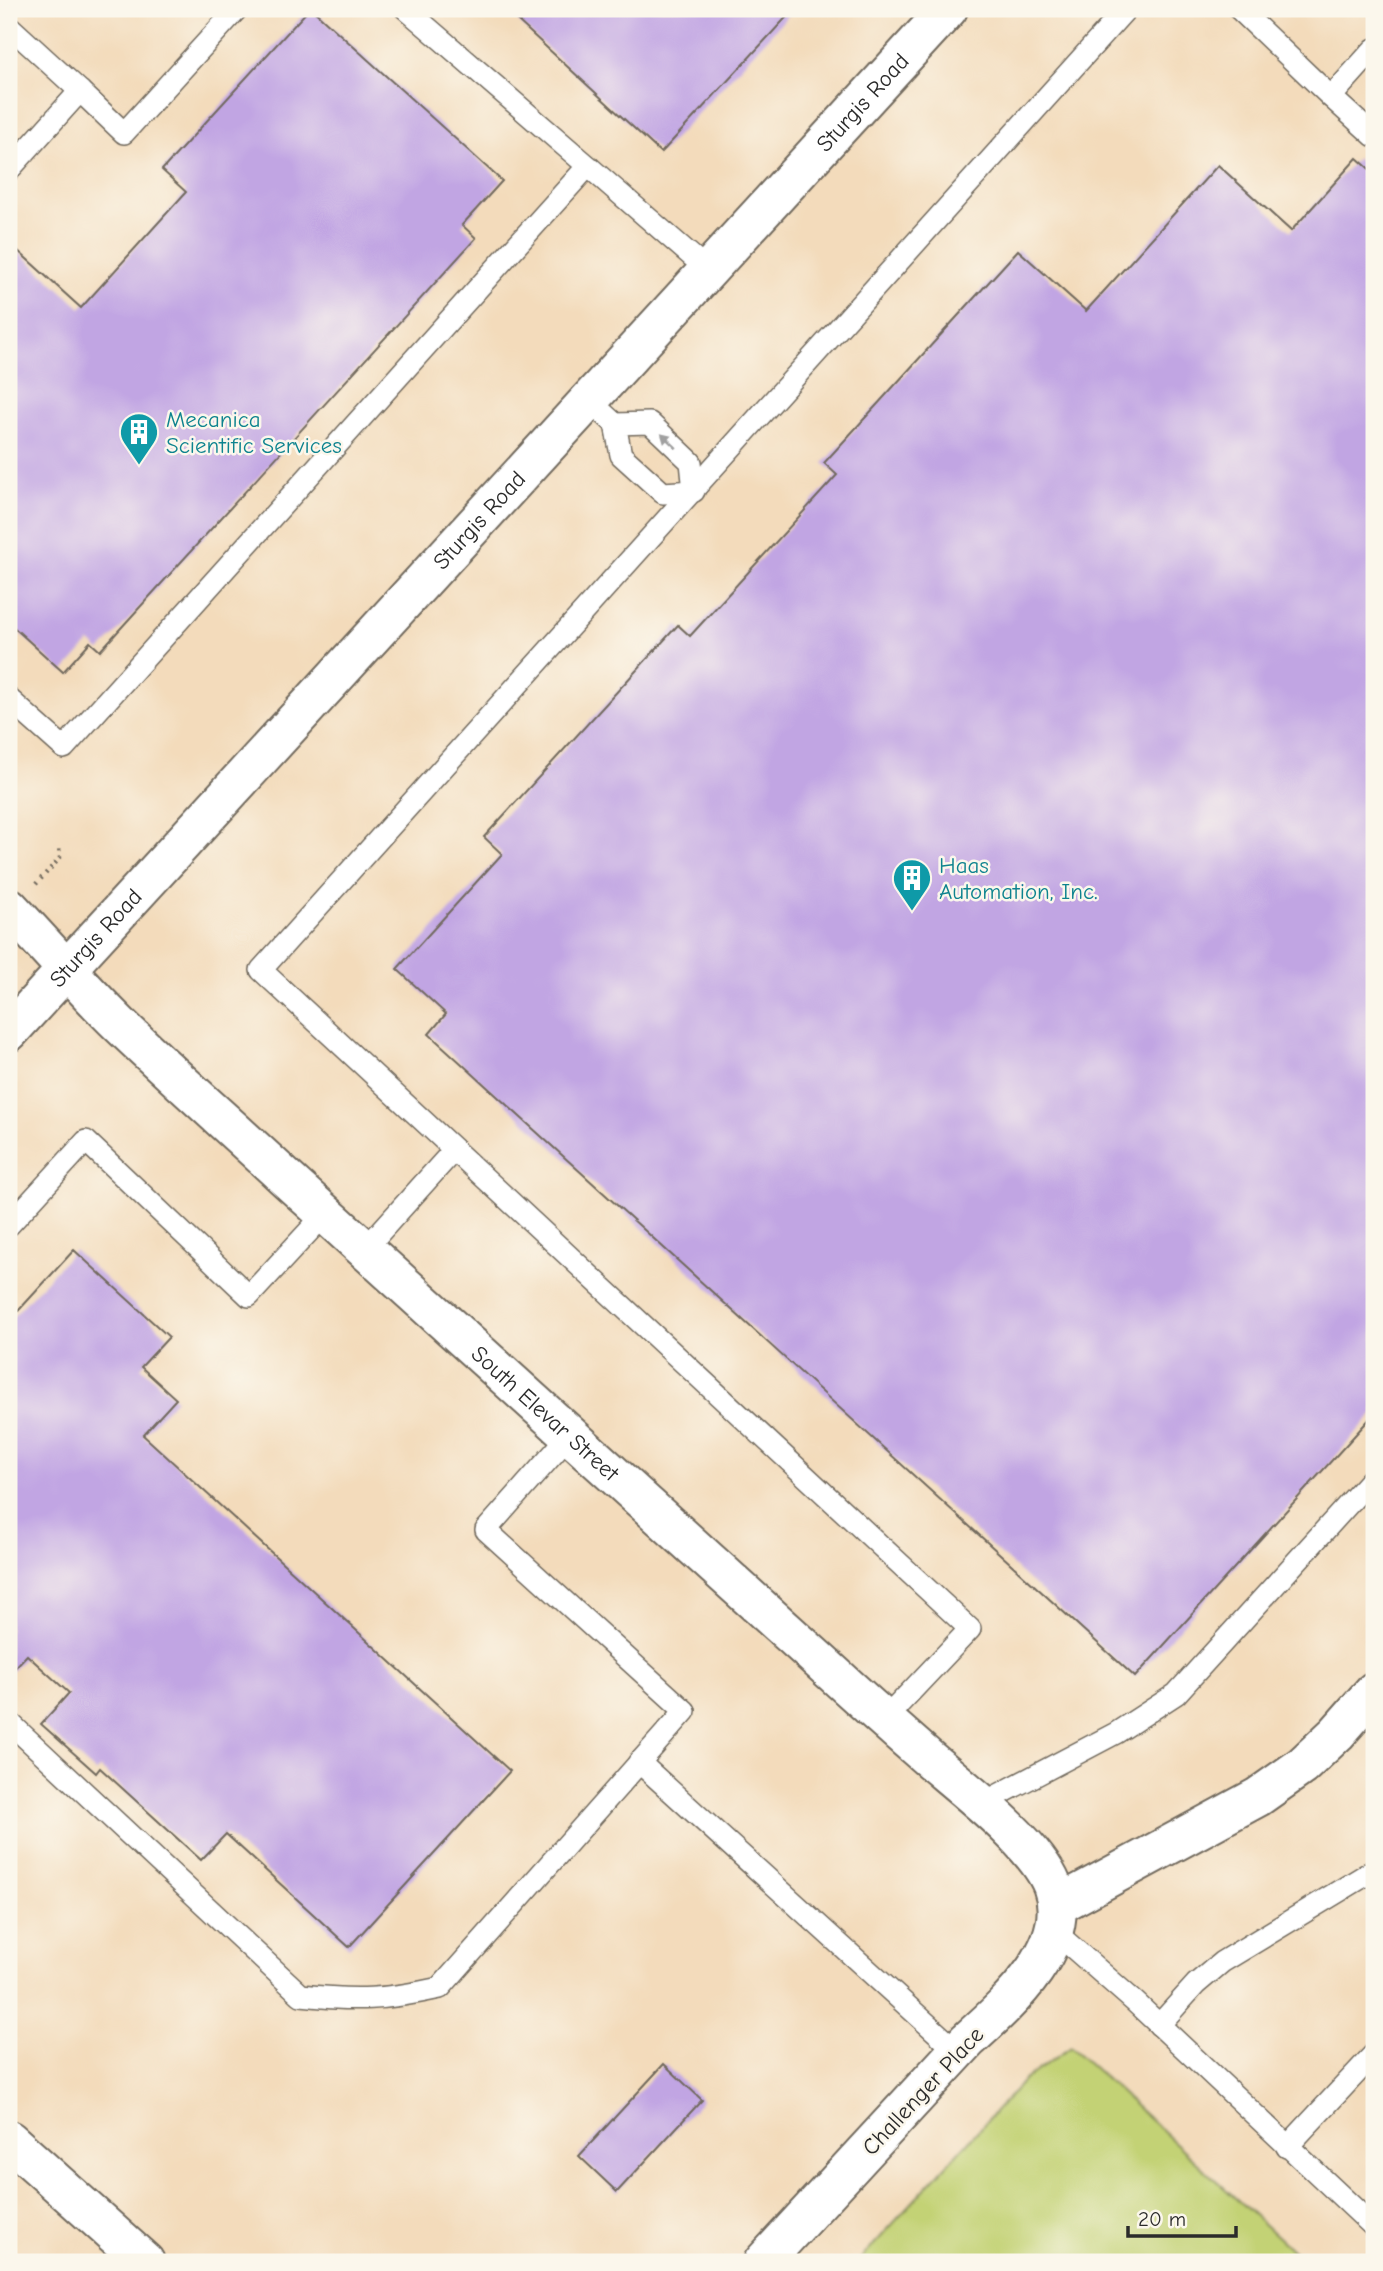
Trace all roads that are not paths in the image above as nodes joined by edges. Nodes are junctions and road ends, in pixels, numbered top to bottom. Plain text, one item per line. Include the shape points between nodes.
1 (237, 9) edge
2 (406, 9) edge
3 (948, 9) edge
4 (1126, 9) edge
5 (1239, 9) edge
6 (9, 26) edge
7 (1374, 49) edge
8 (79, 91) junction
9 (1331, 97) junction
10 (1374, 136) edge
11 (588, 166) junction
12 (9, 170) edge
13 (709, 271) junction
14 (603, 412) junction
15 (694, 491) junction
16 (9, 699) edge
17 (9, 907) edge
18 (68, 969) junction
19 (9, 1032) edge
20 (454, 1150) junction
21 (325, 1214) junction
22 (9, 1225) edge
23 (364, 1250) junction
24 (570, 1435) junction
25 (1374, 1476) edge
26 (1374, 1691) edge
27 (884, 1720) junction
28 (9, 1723) edge
29 (639, 1762) junction
30 (981, 1804) junction
31 (1374, 1870) edge
32 (1056, 1918) junction
33 (1159, 2025) junction
34 (958, 2052) junction
35 (1374, 2054) edge
36 (9, 2140) edge
37 (1287, 2147) junction
38 (1374, 2227) edge
39 (145, 2262) edge
40 (763, 2262) edge

1 - 8 lane via 124,133
2 - 11 lane
3 - 13 street, Sturgis Road
4 - 15 lane
5 - 9 lane
6 - 8 lane
7 - 9 lane
8 - 12 lane
9 - 10 lane
11 - 13 lane
11 - 16 lane via 64,748
13 - 14 street, Sturgis Road
15 -> 14 lane via 691,462 650,424
14 - 15 lane via 621,455 663,492
14 - 18 street, Sturgis Road
15 - 20 lane via 261,970
17 - 18 street, South Elevar Street
18 - 19 street, Sturgis Road
18 - 21 street, South Elevar Street via 118,1023
20 - 23 lane
20 - 27 lane via 970,1629
21 - 22 lane via 249,1296 86,1141
21 - 23 street, South Elevar Street
23 - 24 street, South Elevar Street
24 - 27 street, South Elevar Street
24 - 29 lane via 486,1530 685,1712
25 - 30 lane via 1177,1694 1116,1733
26 - 32 street via 1302,1766
27 - 30 street, South Elevar Street
28 - 29 lane via 301,1995 338,1999 400,1997 440,1988
29 - 34 lane
30 - 32 street, South Elevar Street via 1044,1870
31 - 33 lane via 1222,1962
32 - 33 lane
32 - 34 street, Challenger Place via 1044,1956 1026,1982
33 - 37 lane
34 - 40 street, Challenger Place
35 - 37 lane
36 - 39 street
37 - 38 lane

